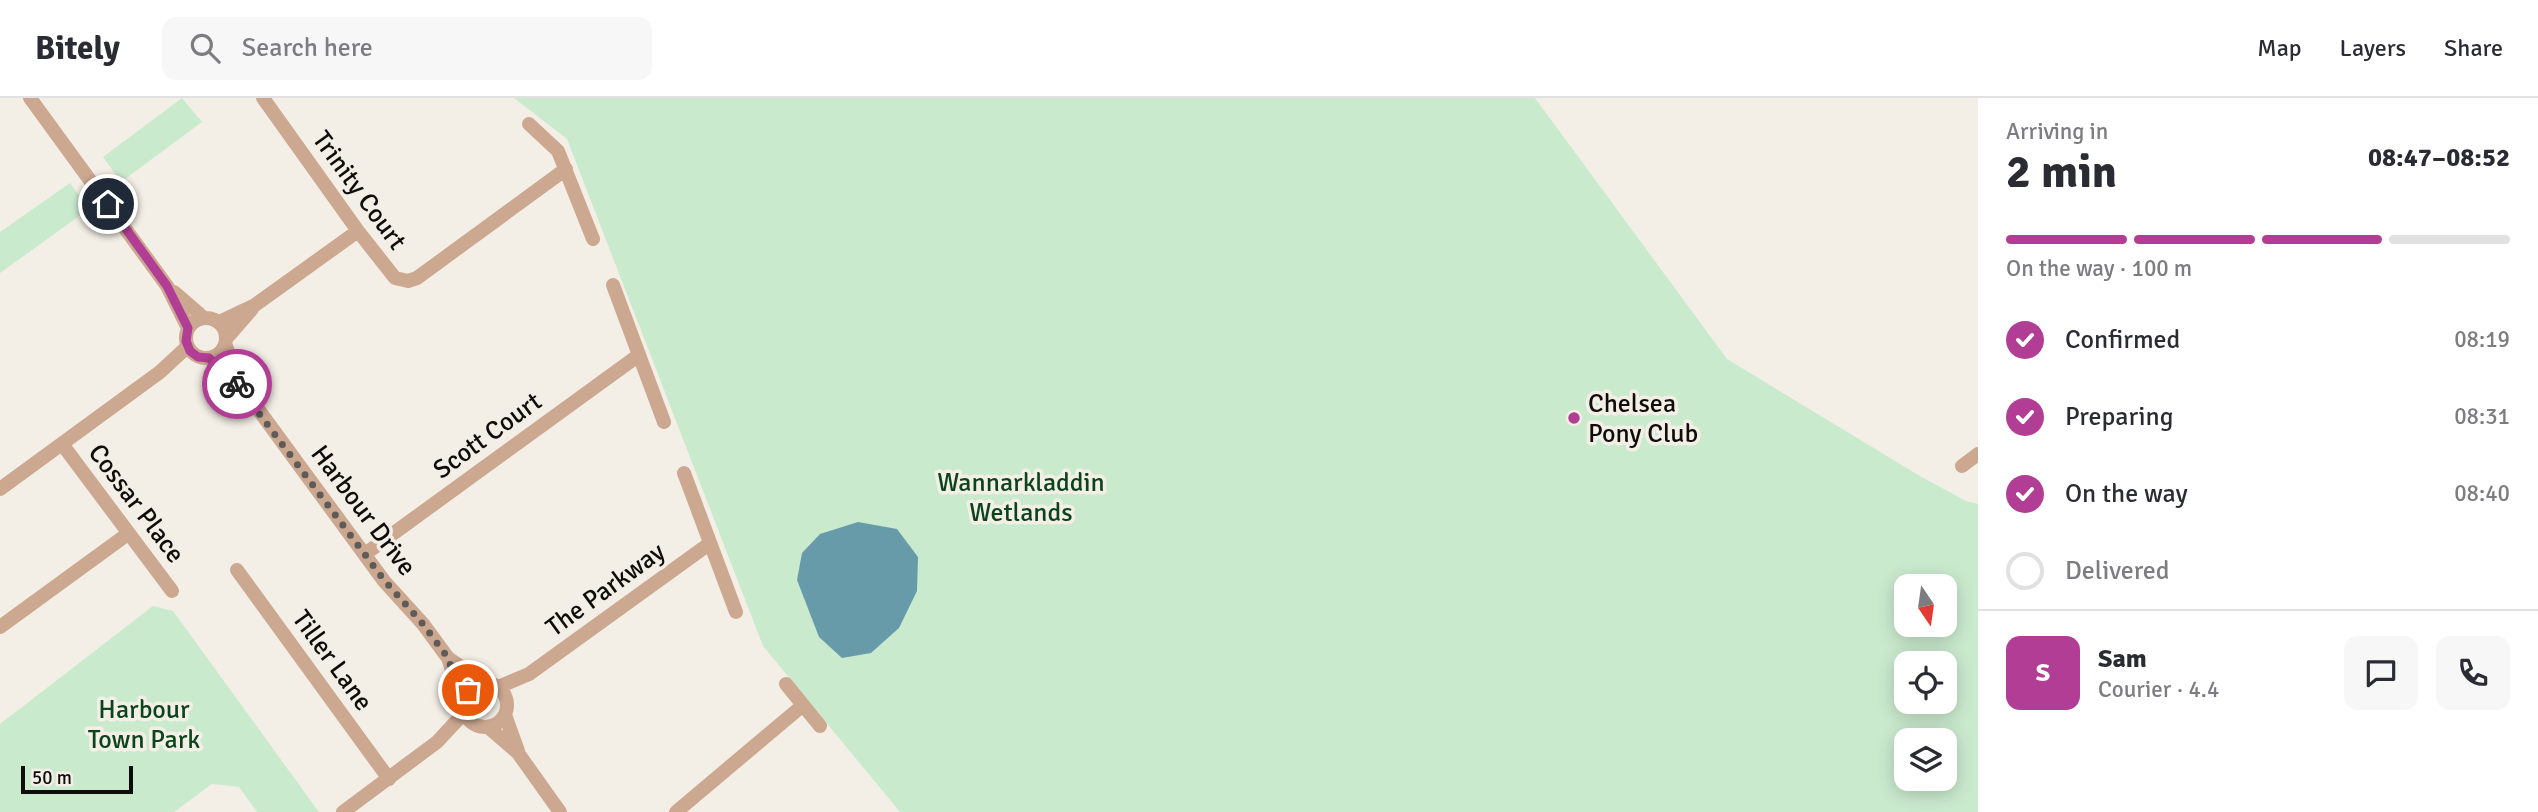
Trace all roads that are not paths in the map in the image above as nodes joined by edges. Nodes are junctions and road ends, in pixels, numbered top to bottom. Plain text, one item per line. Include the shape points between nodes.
1 (30, 98) edge
2 (263, 98) edge
3 (529, 124) dead end
4 (566, 169) junction
5 (358, 231) junction
6 (593, 239) dead end
7 (613, 285) dead end
8 (167, 286) junction
9 (256, 305) junction
10 (204, 318) junction
11 (219, 322) junction
12 (188, 328) junction
13 (226, 342) junction
14 (198, 354) junction
15 (639, 355) junction
16 (244, 390) junction
17 (664, 422) dead end
18 (62, 444) junction
19 (1978, 454) edge
20 (1962, 466) dead end
21 (684, 473) dead end
22 (0, 489) edge
23 (129, 533) junction
24 (709, 544) junction
25 (365, 554) junction
26 (237, 570) dead end
27 (172, 591) dead end
28 (736, 612) dead end
29 (0, 627) edge
30 (448, 658) junction
31 (529, 674) junction
32 (786, 684) dead end
33 (491, 685) junction
34 (802, 706) junction
35 (463, 707) junction
36 (506, 709) junction
37 (482, 726) junction
38 (820, 726) dead end
39 (437, 742) junction
40 (519, 752) junction
41 (388, 779) junction
42 (343, 812) edge
43 (560, 812) edge
44 (676, 812) edge

1 - 8 street
2 - 5 street, Trinity Court
3 - 4 street via 555,147
4 - 5 street, Trinity Court via 408,281 395,278
4 - 6 street
5 - 9 street
7 - 15 street
8 - 10 street
8 - 12 street
9 - 11 street
9 - 13 street
10 - 11 street
10 - 12 street
11 - 13 street
12 - 14 street via 186,334
13 - 14 street via 219,354
13 - 16 street, Harbour Drive
14 - 16 street, Harbour Drive
14 - 18 street via 160,372
15 - 17 street
15 - 25 street, Scott Court
16 - 25 street, Harbour Drive
18 - 22 street
18 - 23 street, Cossar Place
19 - 20 street
21 - 24 street
23 - 27 street, Cossar Place
23 - 29 street
24 - 28 street
24 - 31 street, The Parkway
25 - 30 street, Harbour Drive
26 - 41 street, Tiller Lane
30 - 33 street, Harbour Drive
30 - 35 street, Harbour Drive
31 - 33 street, The Parkway
31 - 36 street, The Parkway
32 - 34 street
33 - 35 street, The Parkway via 473,686 464,696
33 - 36 street
34 - 38 street
34 - 44 street
35 - 37 street
35 - 39 street, The Parkway
36 - 37 street, The Parkway via 495,724
36 - 40 street
37 - 39 street, The Parkway
37 - 40 street
39 - 41 street, The Parkway
40 - 43 street
41 - 42 street, The Parkway

